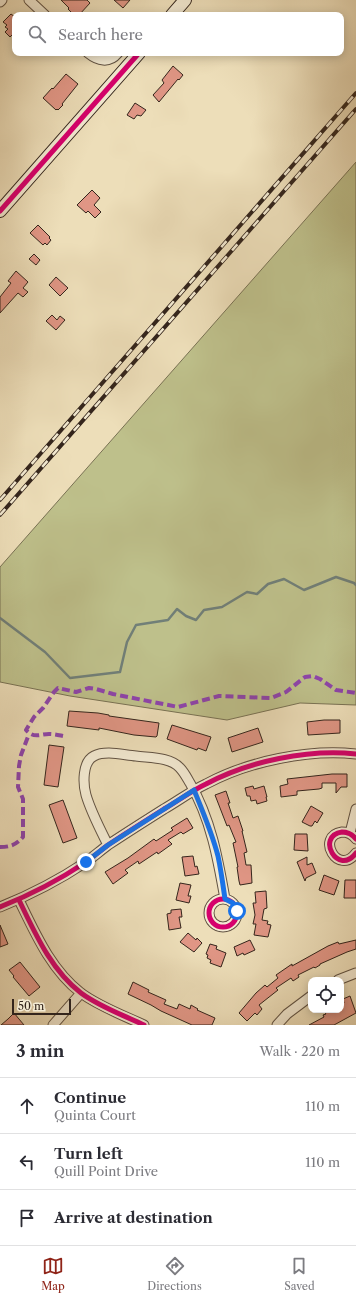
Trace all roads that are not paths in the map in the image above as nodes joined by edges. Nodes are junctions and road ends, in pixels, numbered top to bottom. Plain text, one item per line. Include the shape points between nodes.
1 (29, 0) edge
2 (185, 0) edge
3 (42, 12) edge
4 (175, 12) edge
5 (93, 56) edge
6 (115, 56) edge
7 (136, 56) edge
8 (0, 211) edge
9 (356, 754) edge
10 (194, 790) junction
11 (356, 809) edge
12 (353, 836) edge
13 (108, 845) junction
14 (356, 853) edge
15 (225, 899) dead end
16 (19, 900) junction
17 (0, 908) edge
18 (356, 973) edge
19 (344, 978) edge
20 (81, 993) junction
21 (308, 998) edge
22 (53, 1025) edge
23 (144, 1025) edge
24 (276, 1025) edge

1 - 3 street
2 - 4 main road
5 - 6 street via 106,61
7 - 8 main road
9 - 10 street via 325,752 267,762 228,774
10 - 13 street
10 - 13 street via 180,768 166,760 111,753 93,756 85,766 85,793
10 - 15 street via 210,827
11 - 12 street
12 - 14 street via 342,832 334,836 330,849 334,856 342,860 350,859
13 - 16 street via 86,862
16 - 17 street
16 - 20 street via 42,946
18 - 19 street
20 - 22 street
20 - 23 street via 108,1009
21 - 24 street

